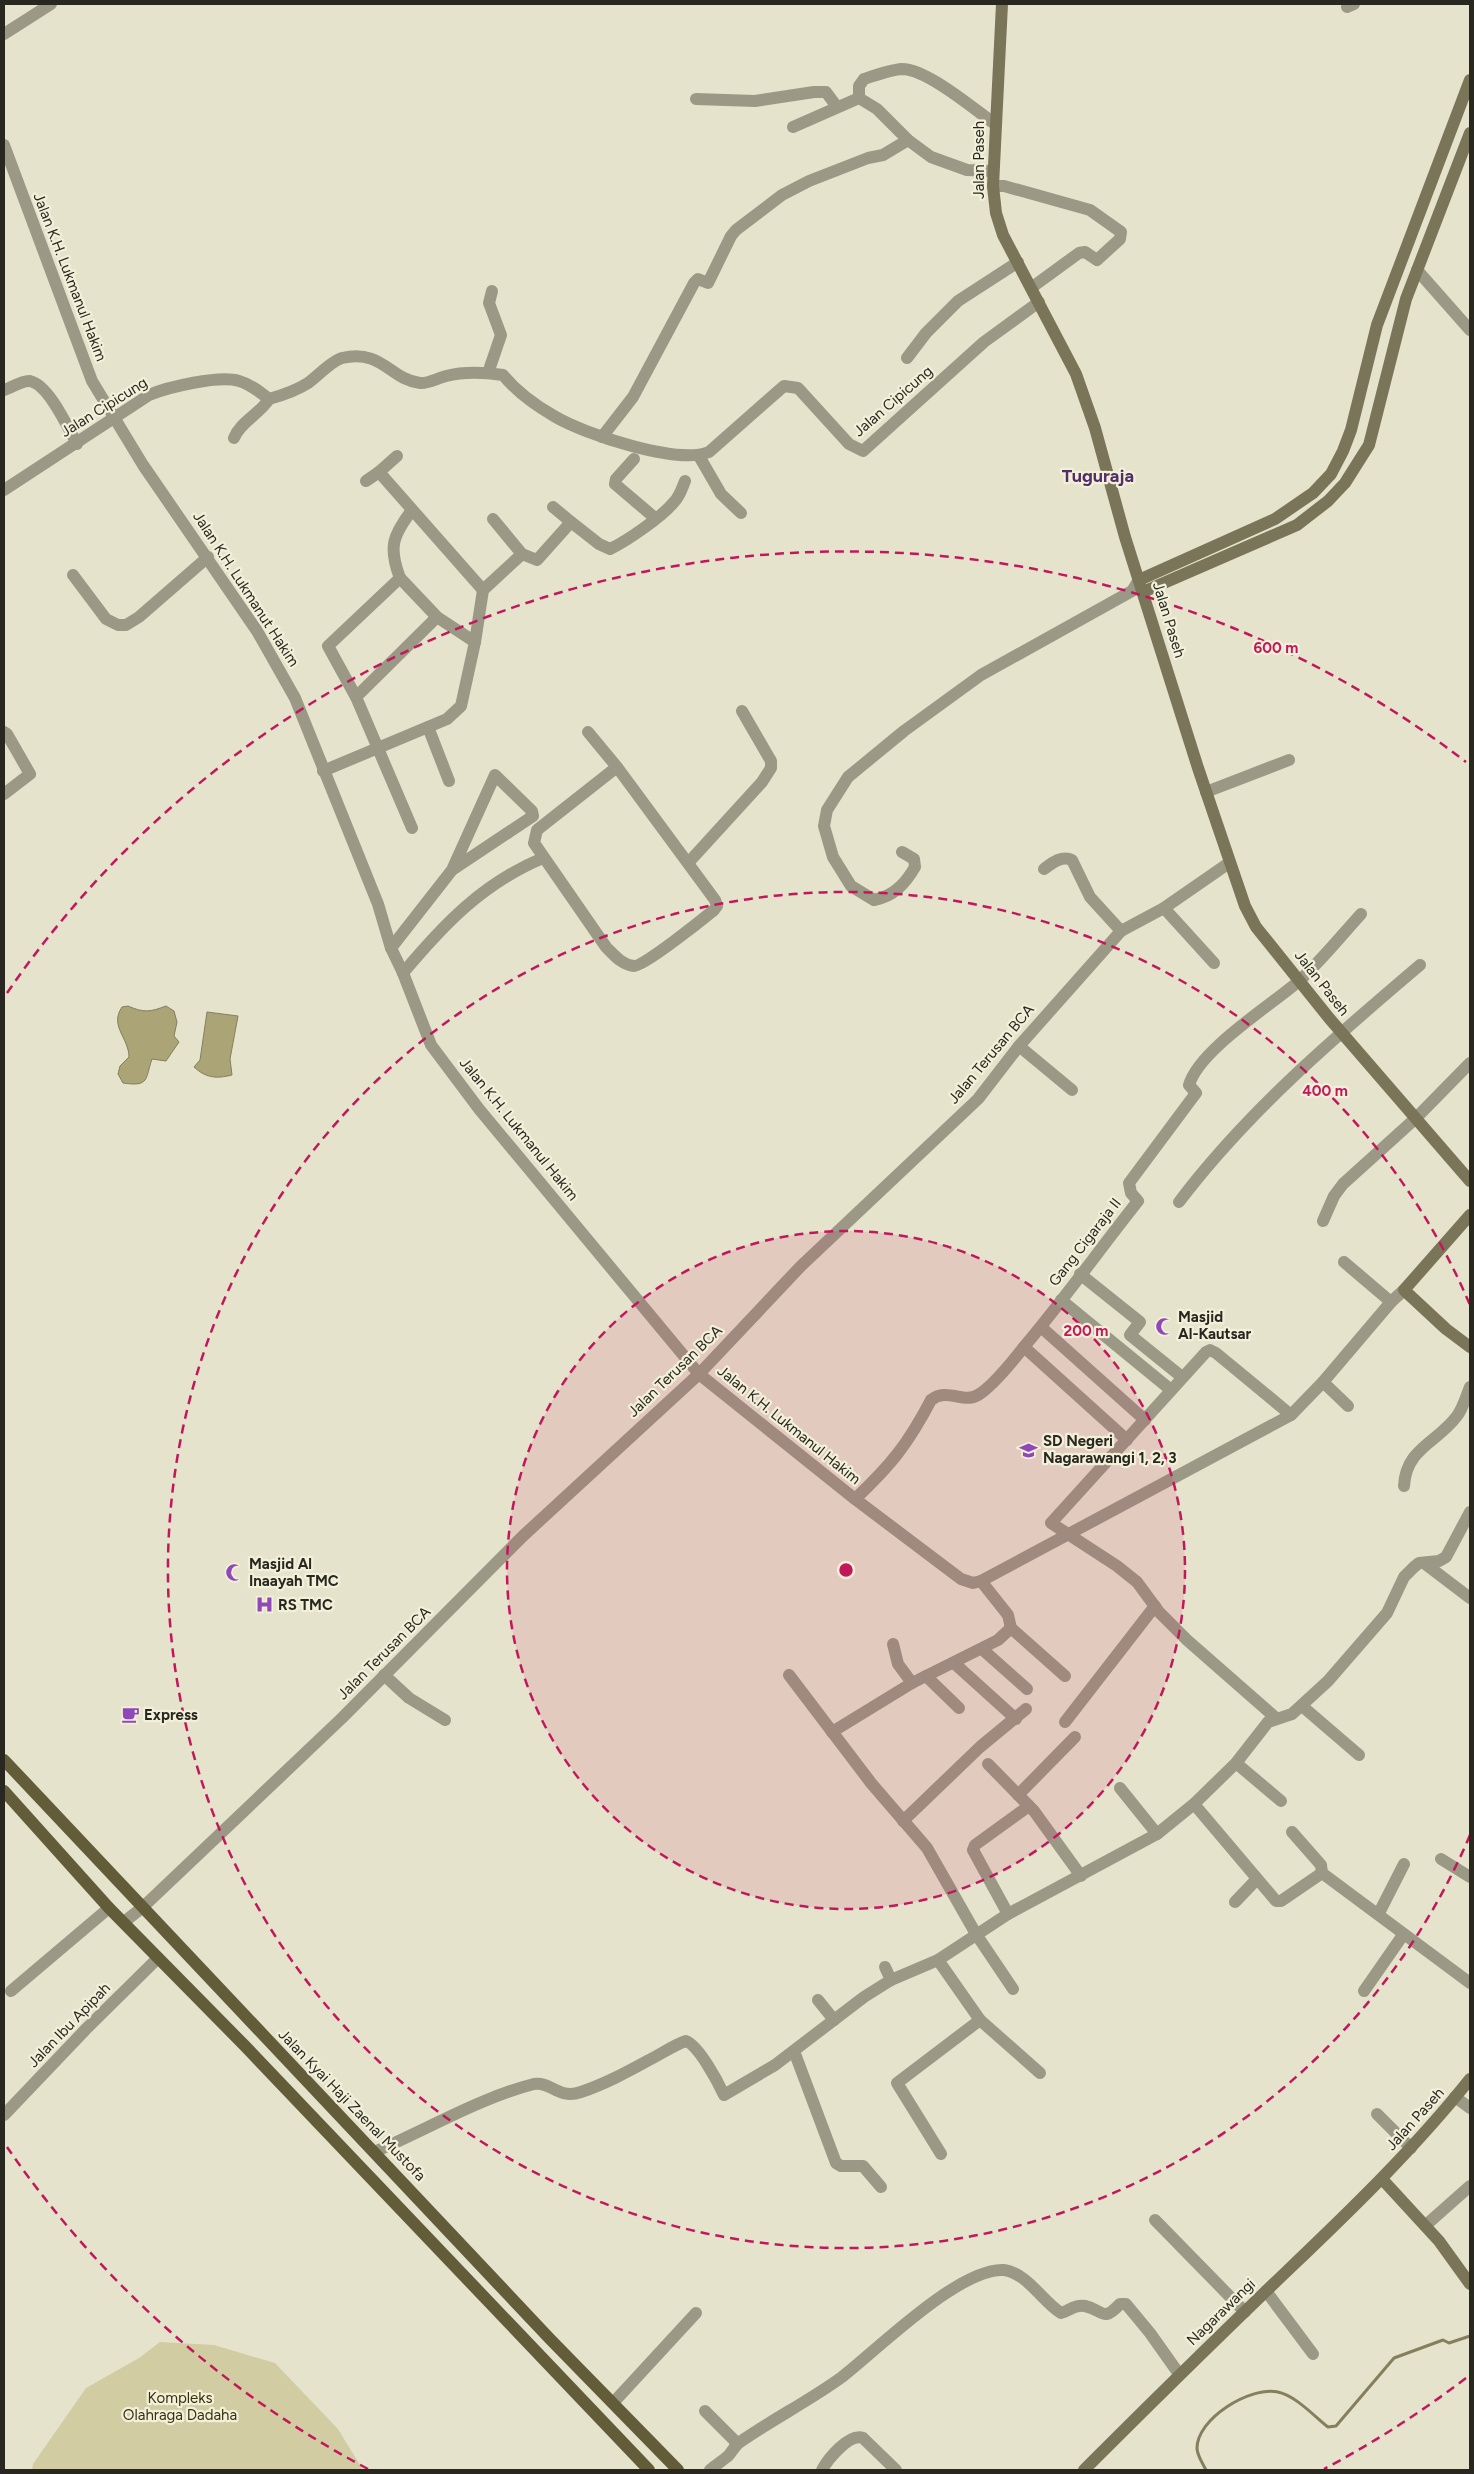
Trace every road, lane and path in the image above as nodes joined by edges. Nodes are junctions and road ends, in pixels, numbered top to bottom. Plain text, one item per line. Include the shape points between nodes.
1 (51, 4) edge
2 (1002, 4) edge
3 (4, 34) edge
4 (1470, 80) edge
5 (858, 98) junction
6 (696, 99) dead end
7 (837, 107) junction
8 (995, 124) junction
9 (793, 127) dead end
10 (1470, 133) edge
11 (908, 140) junction
12 (4, 145) edge
13 (993, 171) junction
14 (993, 186) junction
15 (1018, 262) junction
16 (1417, 270) junction
17 (1031, 288) junction
18 (492, 290) dead end
19 (1390, 292) junction
20 (1406, 299) junction
21 (1039, 302) junction
22 (1470, 330) edge
23 (907, 358) dead end
24 (488, 373) junction
25 (4, 390) edge
26 (269, 399) junction
27 (115, 418) junction
28 (602, 437) junction
29 (234, 438) dead end
30 (77, 444) junction
31 (397, 456) dead end
32 (694, 456) junction
33 (634, 460) dead end
34 (379, 472) junction
35 (366, 481) dead end
36 (685, 481) dead end
37 (4, 490) edge
38 (553, 507) dead end
39 (412, 510) junction
40 (741, 513) dead end
41 (655, 518) junction
42 (493, 520) dead end
43 (571, 522) junction
44 (522, 554) junction
45 (208, 558) junction
46 (73, 575) dead end
47 (400, 578) junction
48 (1138, 588) junction
49 (484, 590) junction
50 (437, 617) junction
51 (475, 642) junction
52 (356, 697) junction
53 (742, 711) dead end
54 (428, 728) junction
55 (4, 732) edge
56 (588, 732) dead end
57 (377, 748) junction
58 (1289, 760) dead end
59 (617, 767) junction
60 (323, 771) junction
61 (449, 781) dead end
62 (1206, 792) junction
63 (4, 794) edge
64 (342, 816) joint
65 (412, 828) dead end
66 (468, 830) junction
67 (485, 847) junction
68 (902, 852) dead end
69 (543, 858) junction
70 (689, 862) junction
71 (1229, 863) junction
72 (1044, 868) dead end
73 (452, 870) junction
74 (1164, 908) junction
75 (1362, 914) dead end
76 (1121, 931) junction
77 (391, 948) junction
78 (1214, 963) dead end
79 (1420, 965) dead end
80 (403, 973) junction
81 (1300, 980) junction
82 (1341, 1033) junction
83 (1018, 1046) junction
84 (1470, 1063) edge
85 (1072, 1090) dead end
86 (1416, 1118) junction
87 (1470, 1181) edge
88 (1179, 1202) dead end
89 (1470, 1215) edge
90 (1323, 1221) dead end
91 (1344, 1262) dead end
92 (1080, 1274) junction
93 (1404, 1290) junction
94 (1060, 1300) junction
95 (1391, 1302) junction
96 (1041, 1327) junction
97 (1024, 1347) junction
98 (1470, 1347) edge
99 (699, 1374) junction
100 (1182, 1377) junction
101 (1323, 1382) junction
102 (1470, 1387) edge
103 (1170, 1390) junction
104 (1348, 1406) dead end
105 (1291, 1415) junction
106 (1145, 1420) junction
107 (1127, 1440) junction
108 (1404, 1486) dead end
109 (855, 1499) junction
110 (1469, 1517) edge
111 (1068, 1534) junction
112 (1424, 1563) junction
113 (981, 1581) junction
114 (1470, 1598) edge
115 (1155, 1606) junction
116 (1011, 1628) junction
117 (893, 1644) dead end
118 (982, 1649) junction
119 (954, 1663) junction
120 (384, 1675) junction
121 (789, 1675) dead end
122 (926, 1676) junction
123 (1065, 1676) dead end
124 (912, 1683) junction
125 (1027, 1689) dead end
126 (1302, 1706) junction
127 (958, 1708) dead end
128 (1026, 1709) dead end
129 (1276, 1718) junction
130 (1016, 1719) junction
131 (446, 1720) dead end
132 (1065, 1722) dead end
133 (832, 1732) junction
134 (1075, 1737) dead end
135 (1359, 1755) dead end
136 (4, 1760) edge
137 (1236, 1763) junction
138 (988, 1764) dead end
139 (1120, 1788) dead end
140 (4, 1791) edge
141 (1018, 1794) junction
142 (1281, 1801) dead end
143 (1194, 1804) junction
144 (1029, 1806) junction
145 (903, 1821) junction
146 (1292, 1832) dead end
147 (1157, 1834) junction
148 (1441, 1859) dead end
149 (1404, 1864) dead end
150 (1322, 1873) junction
151 (1081, 1876) junction
152 (1470, 1876) edge
153 (1257, 1879) junction
154 (1235, 1902) dead end
155 (143, 1907) junction
156 (110, 1908) junction
157 (1008, 1914) junction
158 (1379, 1914) junction
159 (124, 1922) junction
160 (976, 1934) junction
161 (1403, 1935) junction
162 (158, 1958) junction
163 (938, 1960) junction
164 (885, 1967) dead end
165 (891, 1980) junction
166 (1470, 1983) edge
167 (1013, 1988) dead end
168 (11, 1991) dead end
169 (1364, 1991) dead end
170 (818, 2000) dead end
171 (834, 2020) junction
172 (980, 2020) junction
173 (260, 2033) junction
174 (245, 2046) junction
175 (794, 2051) junction
176 (1040, 2073) dead end
177 (1470, 2079) edge
178 (1456, 2097) junction
179 (1470, 2108) edge
180 (1377, 2114) dead end
181 (4, 2115) edge
182 (1411, 2148) junction
183 (374, 2152) junction
184 (941, 2154) dead end
185 (1382, 2179) junction
186 (1470, 2186) edge
187 (881, 2187) dead end
188 (412, 2191) junction
189 (394, 2204) junction
190 (1155, 2220) dead end
191 (1426, 2226) junction
192 (1470, 2284) edge
193 (1266, 2291) junction
194 (1245, 2312) junction
195 (696, 2313) dead end
196 (550, 2339) junction
197 (535, 2352) junction
198 (1313, 2354) dead end
199 (1179, 2374) junction
200 (613, 2403) junction
201 (705, 2411) dead end
202 (737, 2443) junction
203 (649, 2470) edge
204 (678, 2470) edge
205 (710, 2470) edge
206 (822, 2470) edge
207 (896, 2470) edge
208 (1084, 2470) edge

1 - 3 street
2 - 8 street, Jalan Paseh
4 - 19 street
5 - 7 street
5 - 8 street via 859,86 864,79 903,69 935,82
5 - 11 street via 877,109
6 - 7 street via 755,101 826,92
7 - 9 street
8 - 13 street, Jalan Paseh
10 - 16 street
11 - 13 street via 930,157 967,170
11 - 28 street via 883,155 809,181 782,196 736,230 708,283 698,279 694,283 633,397
12 - 27 street, Jalan K.H. Lukmanul Hakim via 92,381
13 - 14 street, Jalan Paseh
14 - 15 street, Jalan Paseh via 1000,228
14 - 17 street via 1074,204 1090,210 1121,232 1120,239 1097,260 1084,252 1079,253
15 - 17 street, Jalan Paseh
15 - 23 street via 958,301 926,333
16 - 20 street
16 - 22 street
17 - 21 street, Jalan Paseh
18 - 24 street via 488,303 501,335
19 - 20 street
19 - 48 street via 1377,325 1351,430 1344,451 1330,474 1313,493 1275,519
20 - 48 street via 1376,424 1369,445 1345,482 1312,515 1297,525
21 - 32 street, Jalan Cipicung via 984,342 862,451 849,444 798,388 784,386 718,446
21 - 48 street, Jalan Paseh via 1076,374 1096,428
24 - 26 street via 446,375 422,383 410,380 374,358 340,358 306,384
24 - 28 street via 503,375 515,390 554,417
25 - 30 street via 26,381 34,383 55,403
26 - 27 street, Jalan Cipicung via 237,380 195,382 149,395
26 - 29 street
27 - 30 street, Jalan Cipicung
27 - 45 street, Jalan K.H. Lukmanut Hakim via 143,465
28 - 32 street via 669,454
30 - 37 street, Jalan Cipicung
31 - 34 street
32 - 40 street via 721,494
33 - 41 street via 615,484
34 - 35 street
34 - 39 street
36 - 41 street via 674,503
38 - 43 street
39 - 47 street via 393,540 395,565
39 - 49 street
41 - 43 street via 610,549
42 - 44 street
43 - 44 street via 537,560
44 - 49 street
45 - 46 street via 126,625 106,619
45 - 60 street, Jalan K.H. Lukmanut Hakim via 257,631 295,698
47 - 50 street
47 - 52 street via 328,646
48 - 62 street, Jalan Paseh
48 - 68 street via 981,675 848,777 827,810 824,826 833,857 851,886 874,900 889,898 915,867 914,858
49 - 51 street
50 - 51 street
50 - 52 street
51 - 54 street via 460,709 447,720
52 - 57 street
53 - 70 street via 771,761 771,768
54 - 57 street
54 - 61 street
55 - 63 street via 30,774
56 - 59 street
57 - 60 street
57 - 65 street
58 - 62 street
59 - 69 street via 537,830 534,843
59 - 70 street
60 - 64 street, Jalan K.H. Lukmanut Hakim
62 - 71 street, Jalan Paseh
64 - 77 street, Jalan K.H. Lukmanul Hakim via 378,904
66 - 67 street
66 - 67 street via 495,775 534,816
66 - 73 street
67 - 73 street
69 - 70 street via 606,946 618,960 633,966 640,966 716,908 716,900
69 - 80 street via 497,882 464,906
71 - 74 street, Jalan Terusan BCA
71 - 81 street, Jalan Paseh via 1256,927
72 - 76 street via 1058,860 1072,860 1090,897
73 - 77 street
74 - 76 street, Jalan Terusan BCA
74 - 78 street
75 - 81 street
76 - 83 street, Jalan Terusan BCA
77 - 80 street, Jalan K.H. Lukmanul Hakim
79 - 82 street
80 - 99 street, Jalan K.H. Lukmanul Hakim via 432,1045 442,1061
81 - 82 street, Jalan Paseh
81 - 92 street, Gang Cigaraja II via 1222,1043 1192,1073 1189,1084 1196,1093 1129,1183 1130,1194 1138,1201
82 - 86 street, Jalan Paseh
82 - 88 street via 1234,1136
83 - 85 street
83 - 99 street, Jalan Terusan BCA via 978,1099 801,1266
84 - 86 street
86 - 87 street, Jalan Paseh
86 - 90 street via 1343,1184
89 - 93 street
91 - 95 street
92 - 94 street, Gang Cigaraja II
92 - 100 street via 1140,1322 1130,1336
93 - 95 street
93 - 98 street
94 - 96 street, Gang Cigaraja II
94 - 103 street
95 - 101 street
96 - 97 street, Gang Cigaraja II
96 - 106 street
97 - 107 street
97 - 109 street, Gang Cigaraja II via 977,1396 937,1395 903,1450
99 - 109 street, Jalan K.H. Lukmanul Hakim
99 - 120 street, Jalan Terusan BCA via 523,1536
100 - 103 street
100 - 105 street via 1210,1350
101 - 104 street
101 - 105 street
102 - 108 street via 1456,1417 1411,1460 1404,1473
103 - 106 street
105 - 111 street
106 - 107 street
107 - 111 street via 1051,1522
109 - 113 street, Jalan K.H. Lukmanul Hakim via 961,1579 973,1583
110 - 112 street via 1446,1557
111 - 113 street
111 - 115 street via 1137,1582
112 - 114 street
112 - 126 street via 1404,1577 1387,1613
113 - 116 street via 1008,1616
115 - 129 street via 1187,1640
115 - 132 street
116 - 118 street
116 - 123 street
117 - 124 street via 898,1664
118 - 119 street
118 - 125 street
119 - 122 street
119 - 130 street
120 - 131 street via 409,1698
120 - 155 street, Jalan Terusan BCA
121 - 133 street
122 - 124 street
122 - 127 street
124 - 133 street
126 - 129 street via 1292,1714
126 - 135 street
128 - 130 street
129 - 137 street via 1268,1722
130 - 145 street via 980,1747
133 - 145 street
134 - 141 street
136 - 155 main road, Jalan Kyai Haji Zaenal Mustofa
137 - 142 street
137 - 143 street
138 - 141 street
139 - 147 street
140 - 156 main road
141 - 144 street
143 - 147 street
143 - 153 street
144 - 151 street
144 - 157 street via 975,1845 973,1850
145 - 160 street via 927,1848
146 - 150 street via 1319,1862
147 - 151 street
148 - 152 street
149 - 158 street
150 - 153 street via 1279,1902
150 - 158 street
151 - 157 street
153 - 154 street
155 - 159 street, Jalan Terusan BCA
155 - 173 main road, Jalan Kyai Haji Zaenal Mustofa
156 - 159 main road
156 - 168 street
157 - 160 street
158 - 161 street
159 - 162 main road
160 - 163 street
160 - 167 street
161 - 166 street
161 - 169 street
162 - 174 main road
162 - 181 street, Jalan Ibu Apipah
163 - 165 street
163 - 172 street
164 - 165 street
165 - 171 street
170 - 171 street
171 - 175 street
172 - 176 street
172 - 184 street via 897,2083
173 - 174 main road
173 - 183 main road, Jalan Kyai Haji Zaenal Mustofa
174 - 189 main road
175 - 183 street via 724,2095 712,2072 693,2045 686,2041 593,2088 565,2095 542,2084 514,2090
175 - 187 street via 836,2162 841,2166 864,2166
177 - 178 street, Jalan Paseh
178 - 179 street
178 - 182 street, Jalan Paseh
180 - 182 street
182 - 185 street, Jalan Paseh
183 - 188 main road, Jalan Kyai Haji Zaenal Mustofa
185 - 191 street
185 - 193 street, Nagarawangi
186 - 191 street
188 - 189 main road
188 - 196 main road, Jalan Kyai Haji Zaenal Mustofa
189 - 197 main road
190 - 194 street
191 - 192 street
193 - 194 street, Nagarawangi
193 - 198 street
194 - 199 street, Nagarawangi
195 - 200 street
196 - 197 main road
196 - 200 main road, Jalan Kyai Haji Zaenal Mustofa
197 - 203 main road
199 - 202 street via 1126,2304 1120,2304 1106,2315 1085,2306 1061,2313 1018,2276 1003,2270 975,2277 946,2293 806,2403
199 - 208 street, Nagarawangi
200 - 204 main road, Jalan Kyai Haji Zaenal Mustofa
201 - 202 street
202 - 205 street
206 - 207 street via 843,2446 858,2436

